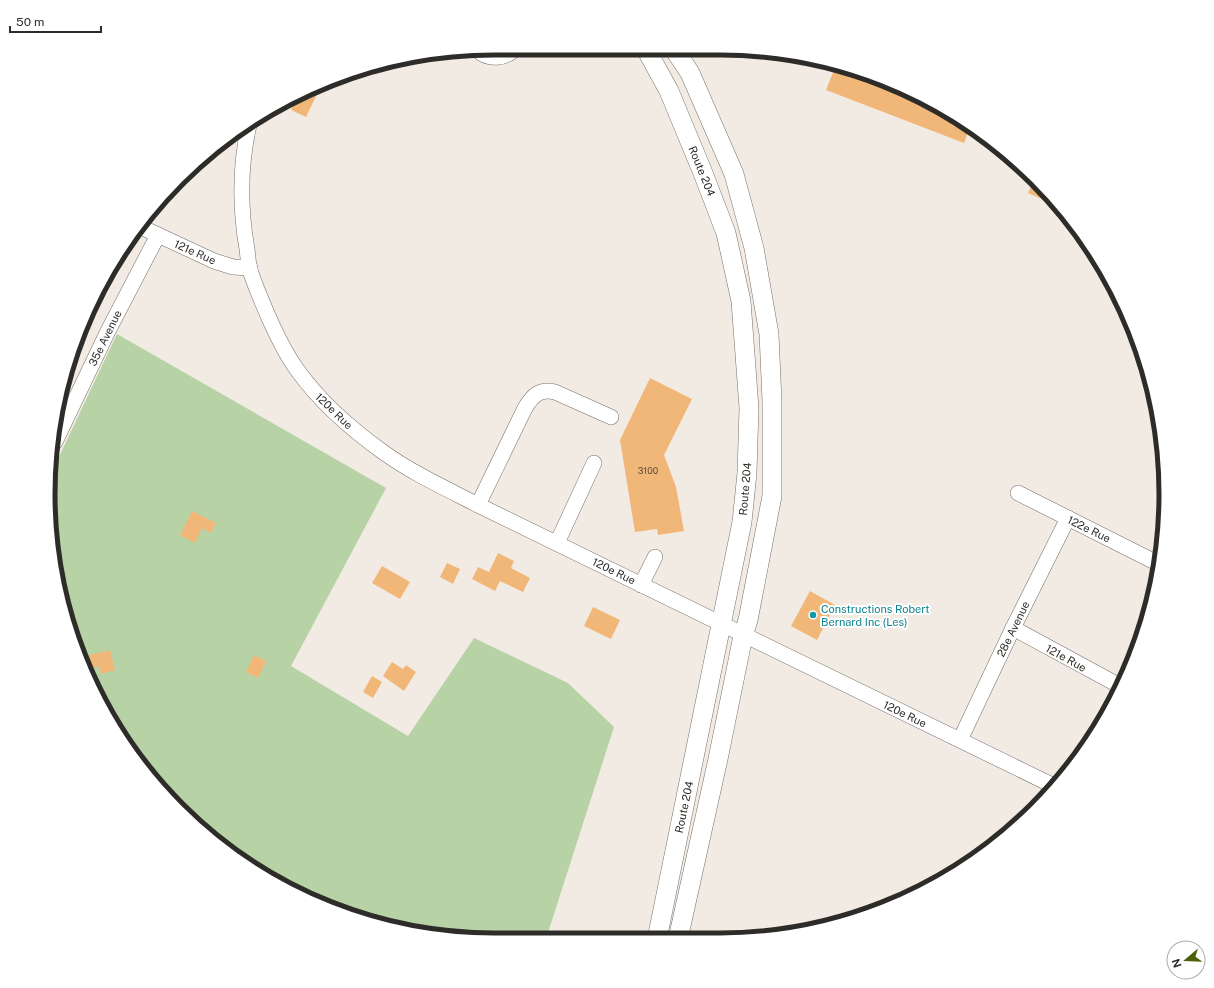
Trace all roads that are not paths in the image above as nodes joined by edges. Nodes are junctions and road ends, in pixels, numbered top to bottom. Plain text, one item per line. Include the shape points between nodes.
1 (485, 55) edge
2 (507, 55) edge
3 (649, 55) edge
4 (678, 55) edge
5 (248, 130) edge
6 (145, 228) edge
7 (158, 235) junction
8 (250, 268) junction
9 (611, 417) dead end
10 (60, 432) edge
11 (594, 463) dead end
12 (1018, 493) dead end
13 (478, 505) junction
14 (1068, 518) junction
15 (557, 543) junction
16 (655, 557) dead end
17 (1154, 561) edge
18 (641, 585) junction
19 (722, 625) junction
20 (1013, 628) junction
21 (743, 636) junction
22 (1116, 684) edge
23 (960, 740) junction
24 (1049, 784) edge
25 (657, 933) edge
26 (679, 933) edge

1 - 2 street via 494,58
3 - 19 main road, Route 204 via 669,91 704,173 726,233 741,301 748,408 747,473 742,522
4 - 21 main road, Route 204 via 690,73 734,174 754,248 769,334 772,496
5 - 8 street via 244,158 242,223
6 - 7 street, 121e Rue
7 - 8 street, 121e Rue via 214,261 233,267
7 - 10 street, 35e Avenue
8 - 13 street, 120e Rue via 277,337 297,370 322,400 384,453
9 - 13 street via 555,392 541,392 532,398 525,408
11 - 15 street
12 - 14 street, 122e Rue
13 - 15 street, 120e Rue
14 - 17 street, 122e Rue
14 - 20 street, 28e Avenue
15 - 18 street, 120e Rue
16 - 18 street
18 - 19 street, 120e Rue
19 - 21 street, 120e Rue
19 - 25 main road, Route 204
20 - 22 street, 121e Rue
20 - 23 street, 28e Avenue
21 - 23 street, 120e Rue
21 - 26 main road, Route 204
23 - 24 street, 120e Rue

